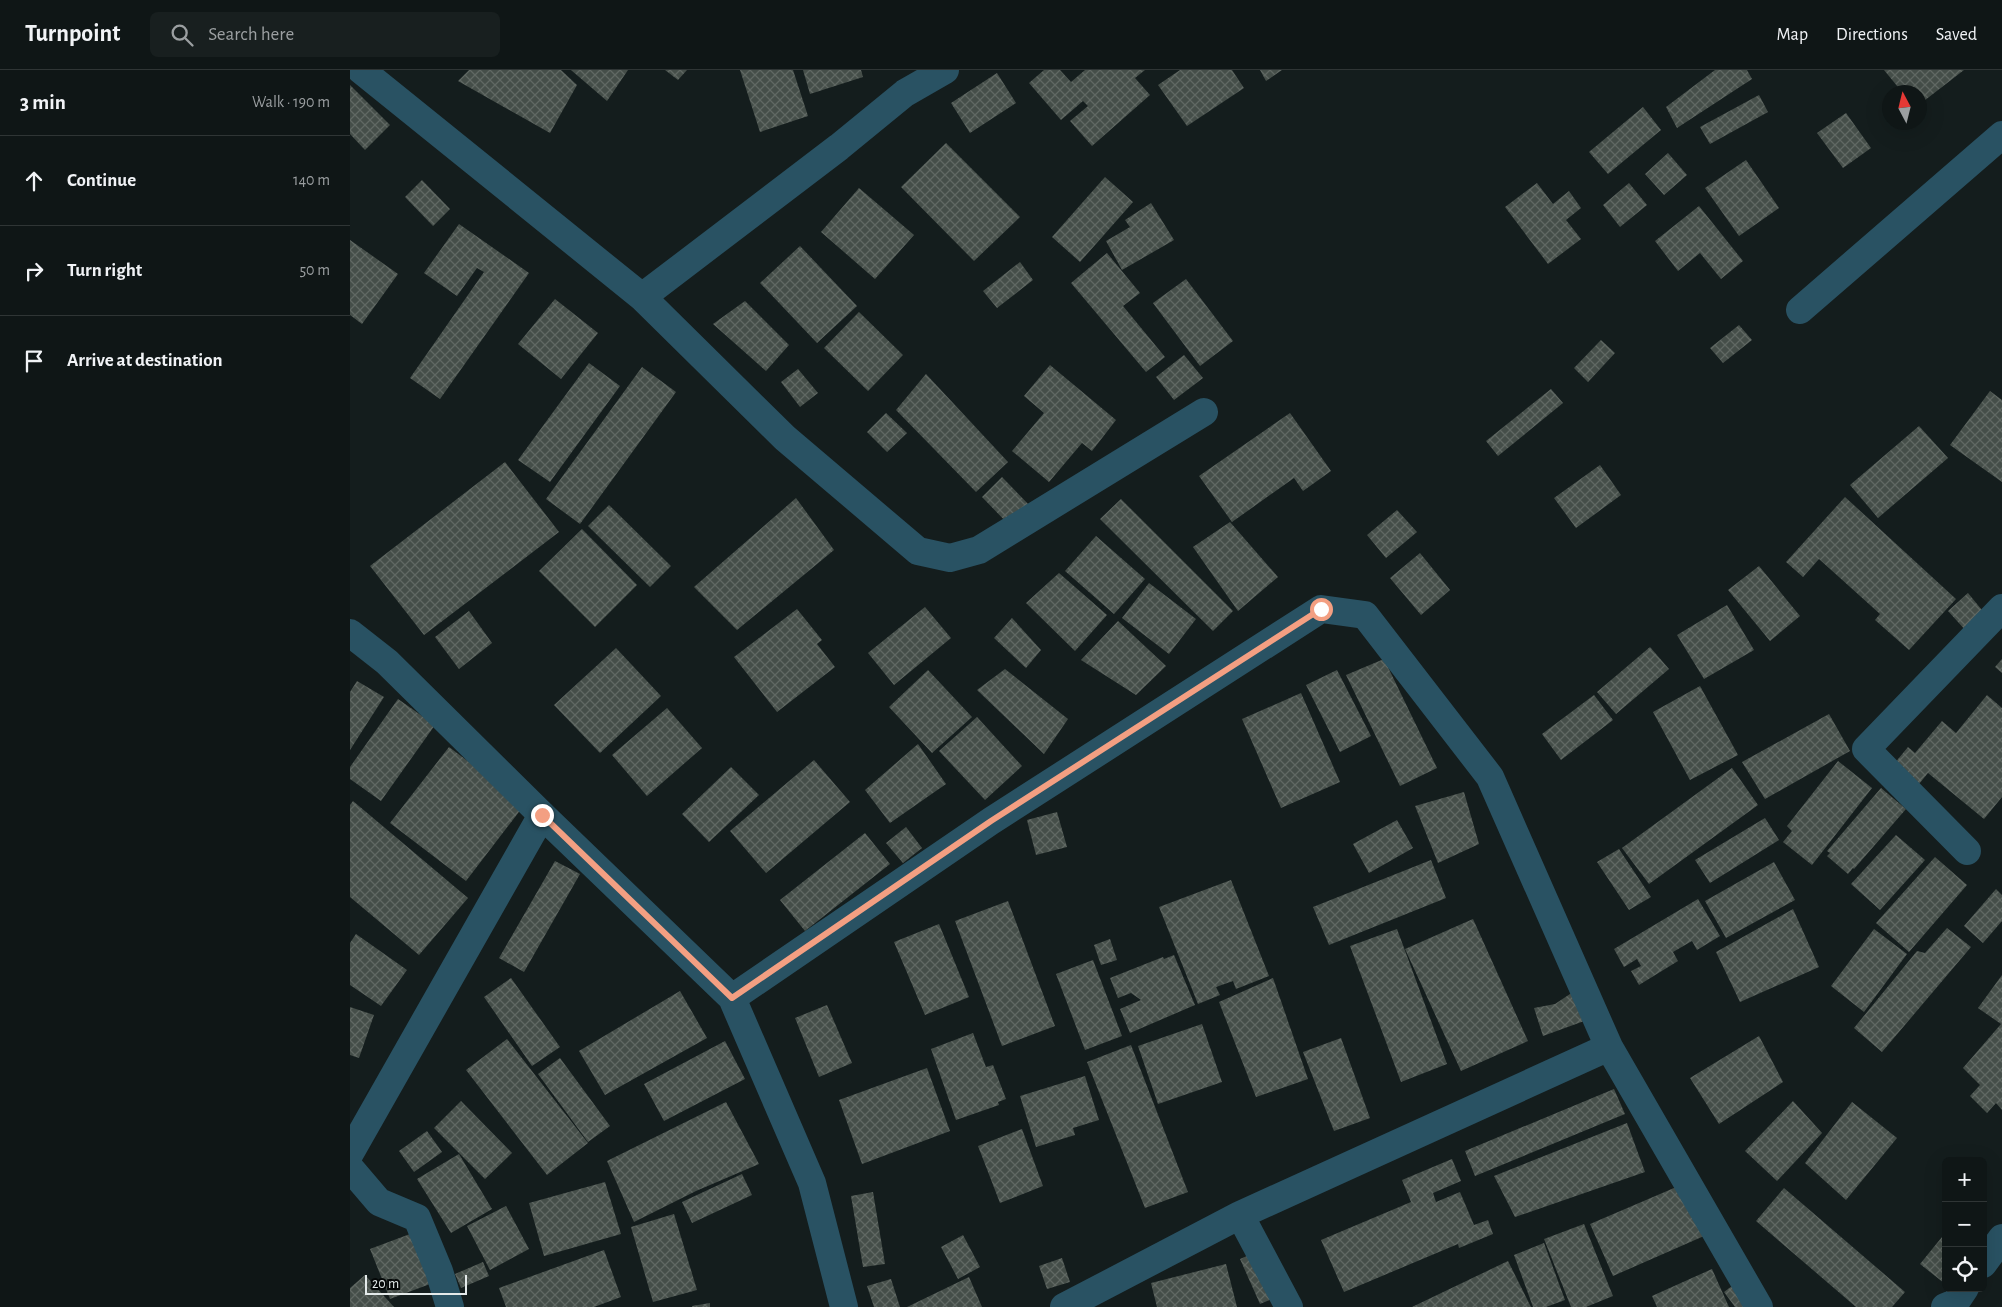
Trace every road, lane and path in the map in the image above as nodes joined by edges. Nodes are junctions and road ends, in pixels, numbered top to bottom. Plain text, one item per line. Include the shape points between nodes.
1 (362, 70) edge
2 (944, 70) edge
3 (2002, 135) edge
4 (642, 297) junction
5 (1800, 310) dead end
6 (1204, 412) dead end
7 (2002, 608) edge
8 (350, 633) edge
9 (542, 815) junction
10 (1968, 851) dead end
11 (732, 998) junction
12 (1609, 1047) junction
13 (350, 1153) edge
14 (350, 1168) edge
15 (1240, 1215) junction
16 (2002, 1238) edge
17 (1987, 1259) edge
18 (1962, 1292) edge
19 (450, 1307) edge
20 (844, 1307) edge
21 (1064, 1307) edge
22 (1289, 1307) edge
23 (1759, 1307) edge
24 (1945, 1307) edge

1 - 4 street
2 - 4 street via 905,93
3 - 5 street
4 - 6 street via 785,438 918,551 950,558 979,550
7 - 10 street via 1866,749
8 - 9 street via 387,662
9 - 11 street
9 - 13 street
11 - 12 street via 991,821 1321,609 1366,614 1490,777
11 - 20 street via 812,1183
12 - 15 street
12 - 23 street
14 - 19 street via 379,1202 417,1218
15 - 21 street
15 - 22 street
16 - 17 street
18 - 24 street via 1955,1303

